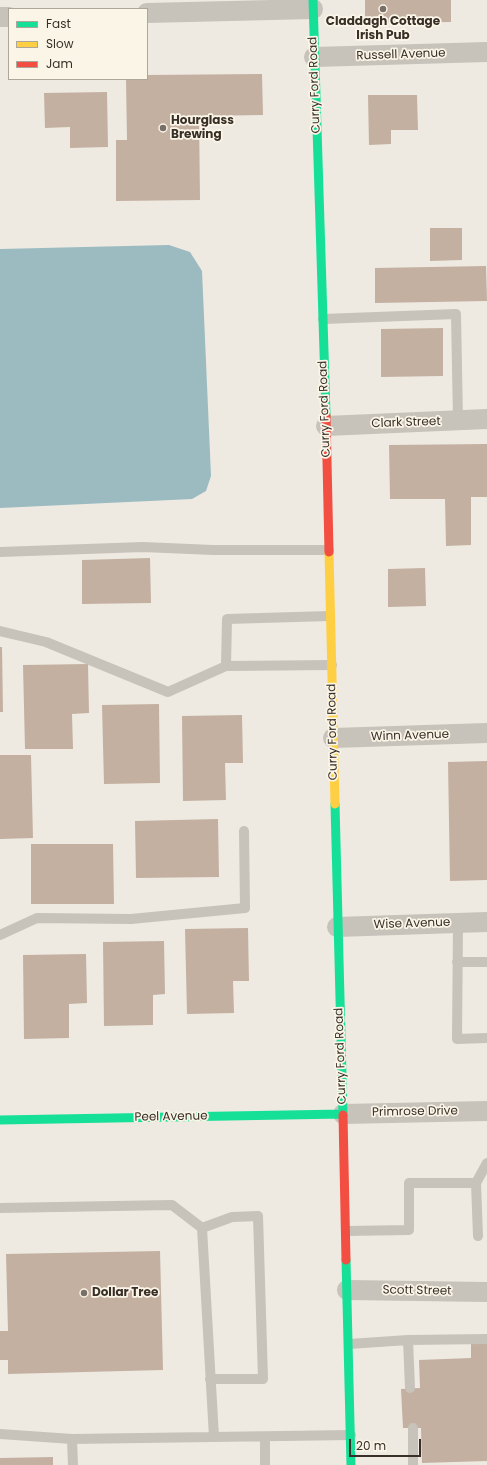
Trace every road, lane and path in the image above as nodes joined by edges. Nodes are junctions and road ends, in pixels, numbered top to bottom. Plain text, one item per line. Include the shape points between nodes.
1 (313, 4) edge
2 (234, 5) edge
3 (148, 13) edge
4 (487, 52) edge
5 (314, 57) junction
6 (323, 319) junction
7 (487, 419) edge
8 (458, 420) junction
9 (326, 426) junction
10 (329, 550) junction
11 (0, 552) edge
12 (330, 616) junction
13 (0, 631) edge
14 (332, 665) junction
15 (226, 666) junction
16 (487, 733) edge
17 (333, 738) junction
18 (244, 831) dead end
19 (487, 922) edge
20 (458, 923) junction
21 (337, 927) junction
22 (0, 935) edge
23 (457, 962) junction
24 (487, 962) edge
25 (487, 1038) edge
26 (487, 1111) edge
27 (343, 1114) junction
28 (0, 1120) edge
29 (487, 1163) edge
30 (476, 1183) junction
31 (0, 1208) edge
32 (202, 1228) junction
33 (346, 1231) junction
34 (478, 1236) dead end
35 (347, 1290) junction
36 (487, 1292) edge
37 (487, 1339) edge
38 (408, 1340) junction
39 (349, 1344) junction
40 (210, 1379) junction
41 (410, 1388) dead end
42 (413, 1428) dead end
43 (0, 1434) edge
44 (351, 1435) junction
45 (265, 1436) junction
46 (214, 1437) junction
47 (72, 1439) junction
48 (73, 1465) edge
49 (265, 1465) edge
50 (351, 1465) edge
51 (413, 1465) edge

1 - 2 street
1 - 5 street, Curry Ford Road
2 - 3 street
4 - 5 street, Russell Avenue
5 - 6 street, Curry Ford Road
6 - 8 lane via 456,314
6 - 9 street, Curry Ford Road
7 - 8 street, Clark Street
8 - 9 street, Clark Street
9 - 10 street, Curry Ford Road
10 - 11 lane via 143,547
10 - 12 street, Curry Ford Road
12 - 14 street, Curry Ford Road
12 - 15 lane via 227,619
13 - 15 lane via 46,642 168,692
14 - 15 lane
14 - 17 street, Curry Ford Road
16 - 17 street, Winn Avenue
17 - 21 street, Curry Ford Road
18 - 22 lane via 245,908 131,919 37,918
19 - 20 street, Wise Avenue
20 - 21 street, Wise Avenue
20 - 23 lane
21 - 27 street, Curry Ford Road
23 - 24 lane
23 - 25 lane via 457,1039
26 - 27 street, Primrose Drive
27 - 28 street, Peel Avenue
27 - 33 street, Curry Ford Road
29 - 30 lane
30 - 33 lane via 409,1183 409,1230
30 - 34 lane
31 - 32 lane via 172,1204
32 - 40 lane
32 - 40 lane via 232,1217 258,1216 263,1379
33 - 35 street, Curry Ford Road
35 - 36 street, Scott Street
35 - 39 street, Curry Ford Road
37 - 38 lane
38 - 39 lane
38 - 41 lane
39 - 44 street, Curry Ford Road
40 - 46 lane
42 - 51 lane
43 - 47 lane
44 - 45 lane
44 - 50 street, Curry Ford Road
45 - 46 lane
45 - 49 lane
46 - 47 lane
47 - 48 lane

